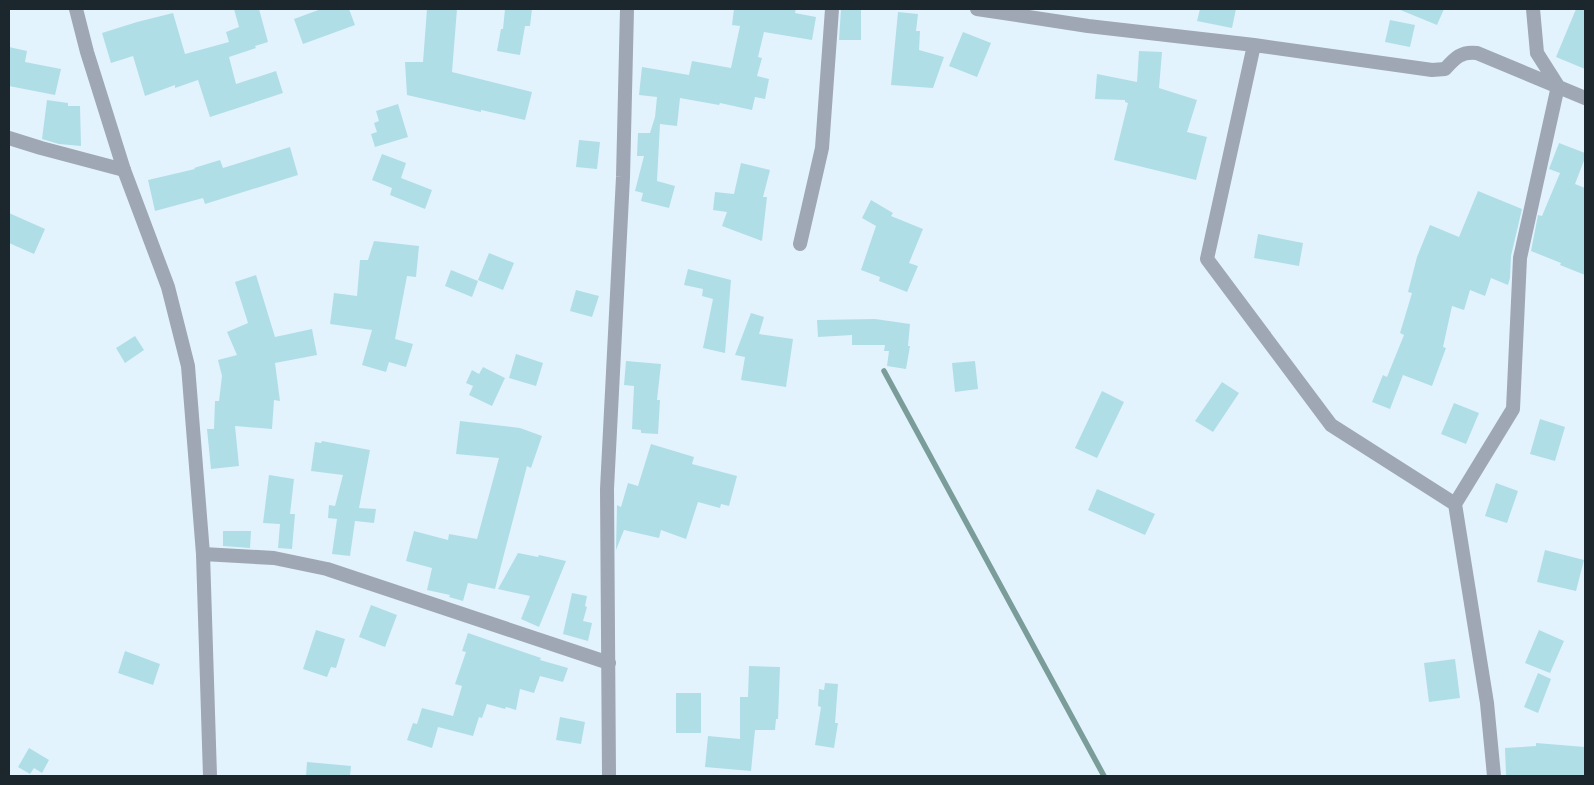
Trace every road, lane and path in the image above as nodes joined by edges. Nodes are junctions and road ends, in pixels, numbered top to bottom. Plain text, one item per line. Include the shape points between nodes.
1 (76, 9) edge
2 (627, 9) edge
3 (832, 9) edge
4 (977, 9) edge
5 (1533, 9) edge
6 (1254, 45) junction
7 (1558, 86) junction
8 (1585, 98) edge
9 (9, 138) edge
10 (124, 170) junction
11 (800, 244) dead end
12 (1455, 504) junction
13 (203, 554) junction
14 (609, 664) junction
15 (210, 776) edge
16 (610, 776) edge
17 (1494, 776) edge

1 - 10 street
2 - 14 street via 623,177 607,489
3 - 11 street via 822,148
4 - 6 street via 1088,26
5 - 7 street via 1537,52
6 - 7 street via 1432,70 1445,69 1466,52 1476,53
6 - 12 street via 1207,259 1331,425
7 - 8 street
7 - 12 street via 1520,258 1513,409
9 - 10 street
10 - 13 street via 168,287 188,366
12 - 17 street via 1487,703
13 - 14 street via 274,558 327,569
13 - 15 street
14 - 16 street

